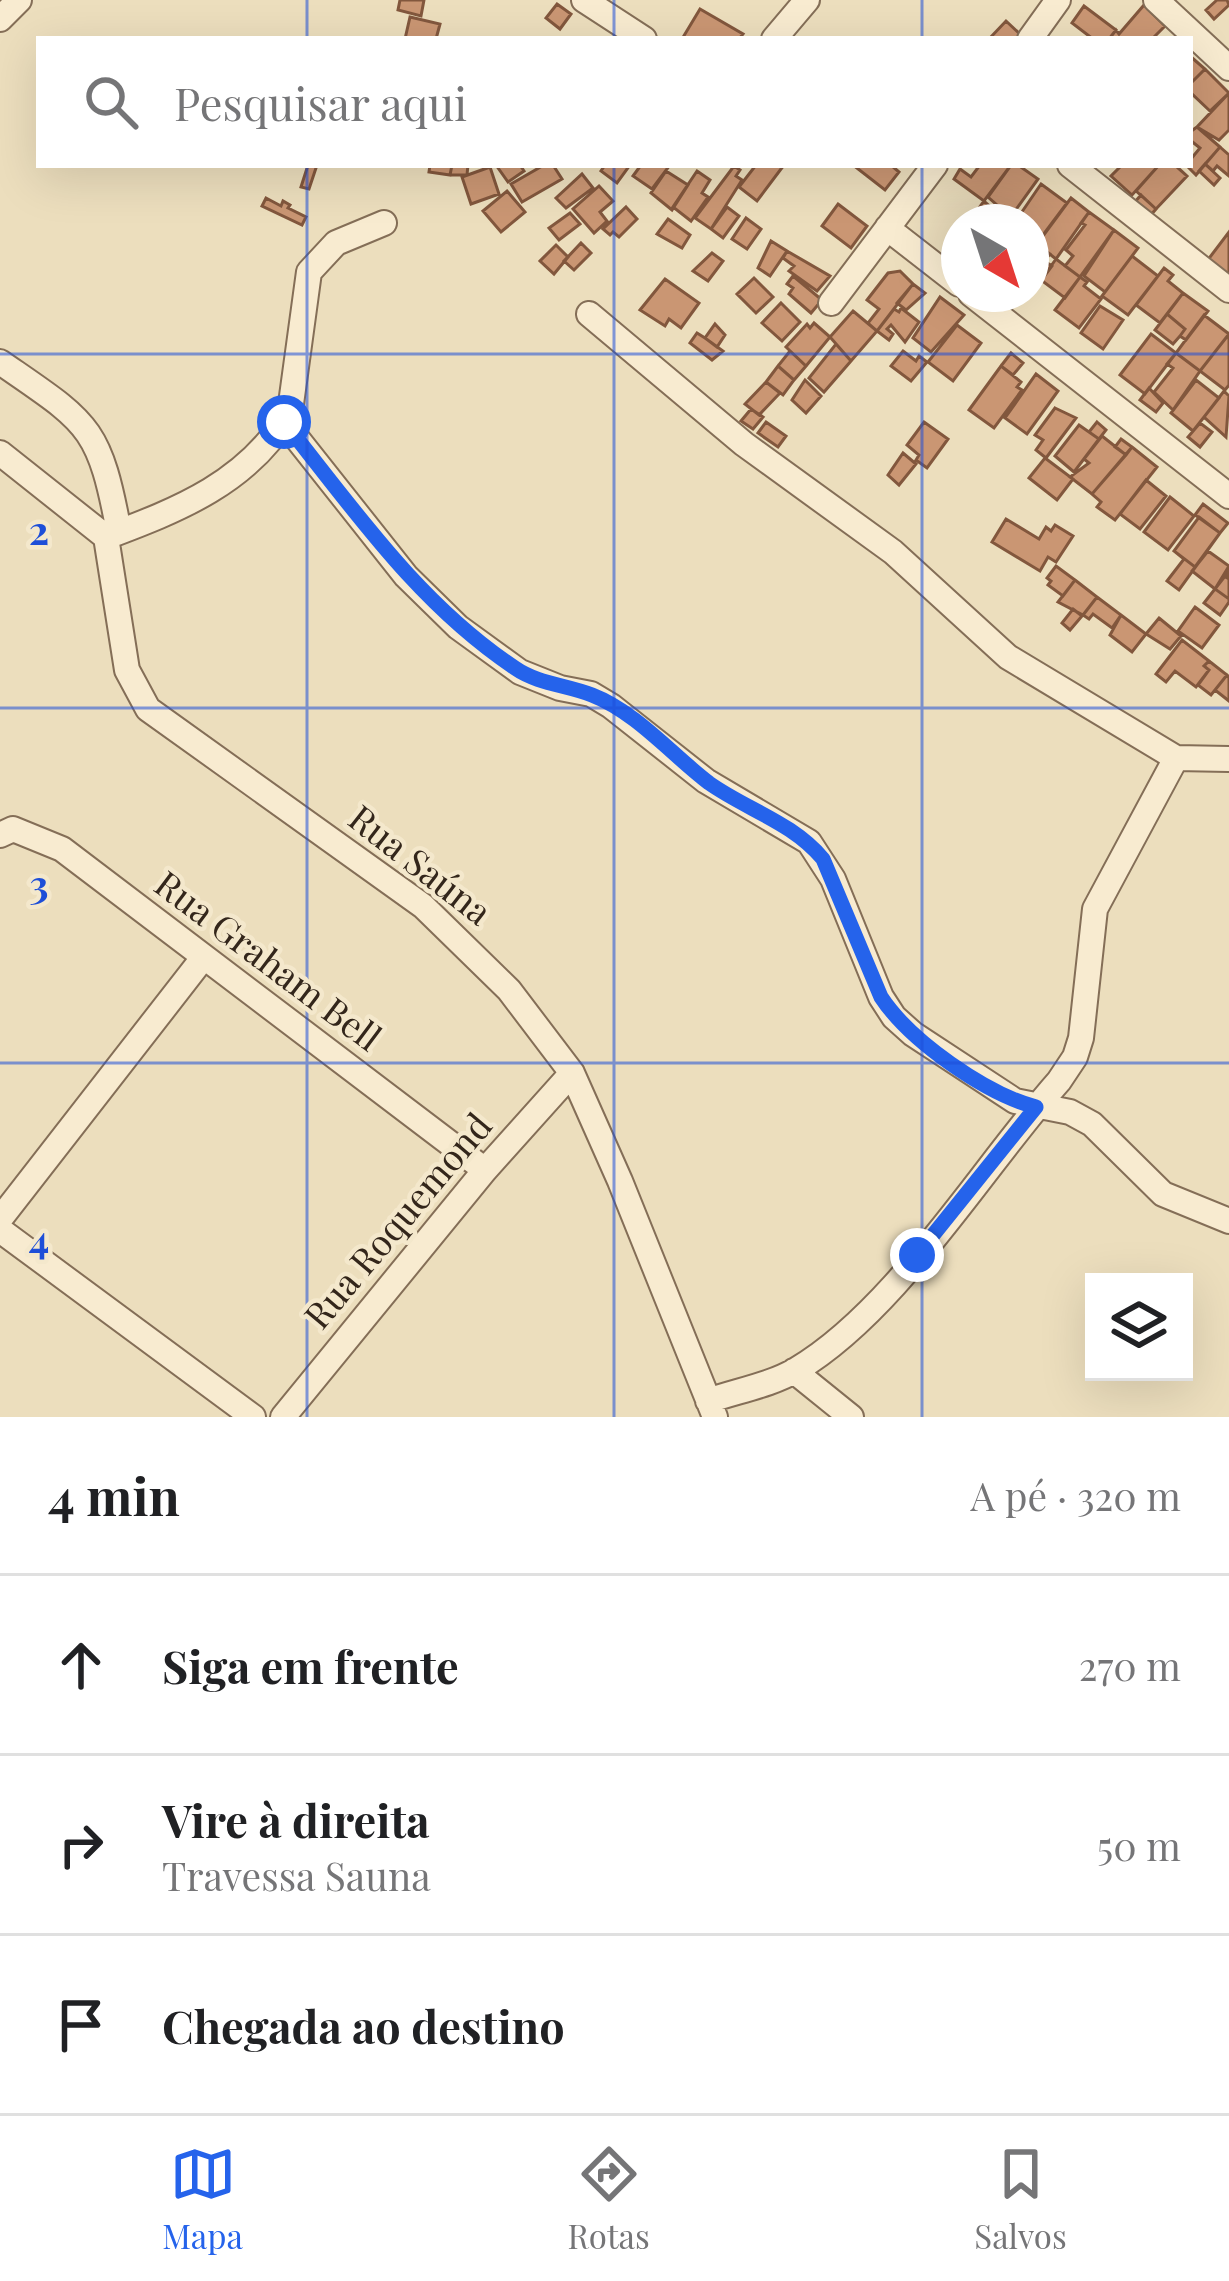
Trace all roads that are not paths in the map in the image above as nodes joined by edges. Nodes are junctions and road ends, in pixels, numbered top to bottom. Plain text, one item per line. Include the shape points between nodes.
1 (19, 0) edge
2 (584, 0) edge
3 (807, 0) edge
4 (1058, 0) edge
5 (1156, 0) edge
6 (0, 19) edge
7 (639, 36) edge
8 (777, 36) edge
9 (1032, 36) edge
10 (1229, 68) edge
11 (933, 168) edge
12 (1074, 168) edge
13 (384, 223) dead end
14 (887, 228) junction
15 (941, 270) edge
16 (1229, 290) edge
17 (831, 303) dead end
18 (994, 312) edge
19 (589, 314) dead end
20 (0, 362) edge
21 (284, 422) junction
22 (0, 453) edge
23 (1229, 496) edge
24 (112, 534) junction
25 (1176, 758) junction
26 (1229, 759) edge
27 (0, 835) edge
28 (203, 958) junction
29 (572, 1073) junction
30 (1030, 1114) junction
31 (485, 1170) junction
32 (0, 1219) edge
33 (1229, 1222) edge
34 (0, 1230) edge
35 (794, 1371) junction
36 (711, 1409) edge
37 (253, 1417) edge
38 (283, 1417) edge
39 (851, 1417) edge

1 - 6 street
2 - 7 street
3 - 8 street
4 - 9 street
5 - 10 street
11 - 14 street
12 - 16 street
13 - 21 street via 336,243 309,272
14 - 15 street
14 - 17 street
18 - 23 street
19 - 25 street via 744,444 893,552 1007,657
20 - 24 street, Rua Saúna via 88,428 107,471
21 - 24 street via 208,495
21 - 30 street via 406,576 458,627 520,672 611,706 706,781 808,842 894,1016
22 - 24 street
24 - 29 street, Rua Saúna via 127,670 148,709 423,906 509,990
25 - 26 street
25 - 30 street via 1095,909 1075,1057
27 - 28 street, Rua Graham Bell via 13,830 62,850
28 - 31 street, Rua Graham Bell
28 - 32 street
29 - 31 street, Rua Roquemond
29 - 36 street, Rua Saúna
30 - 33 street via 1070,1112 1163,1194
30 - 35 street via 889,1290
31 - 38 street, Rua Roquemond
34 - 37 street
35 - 36 street
35 - 39 street

